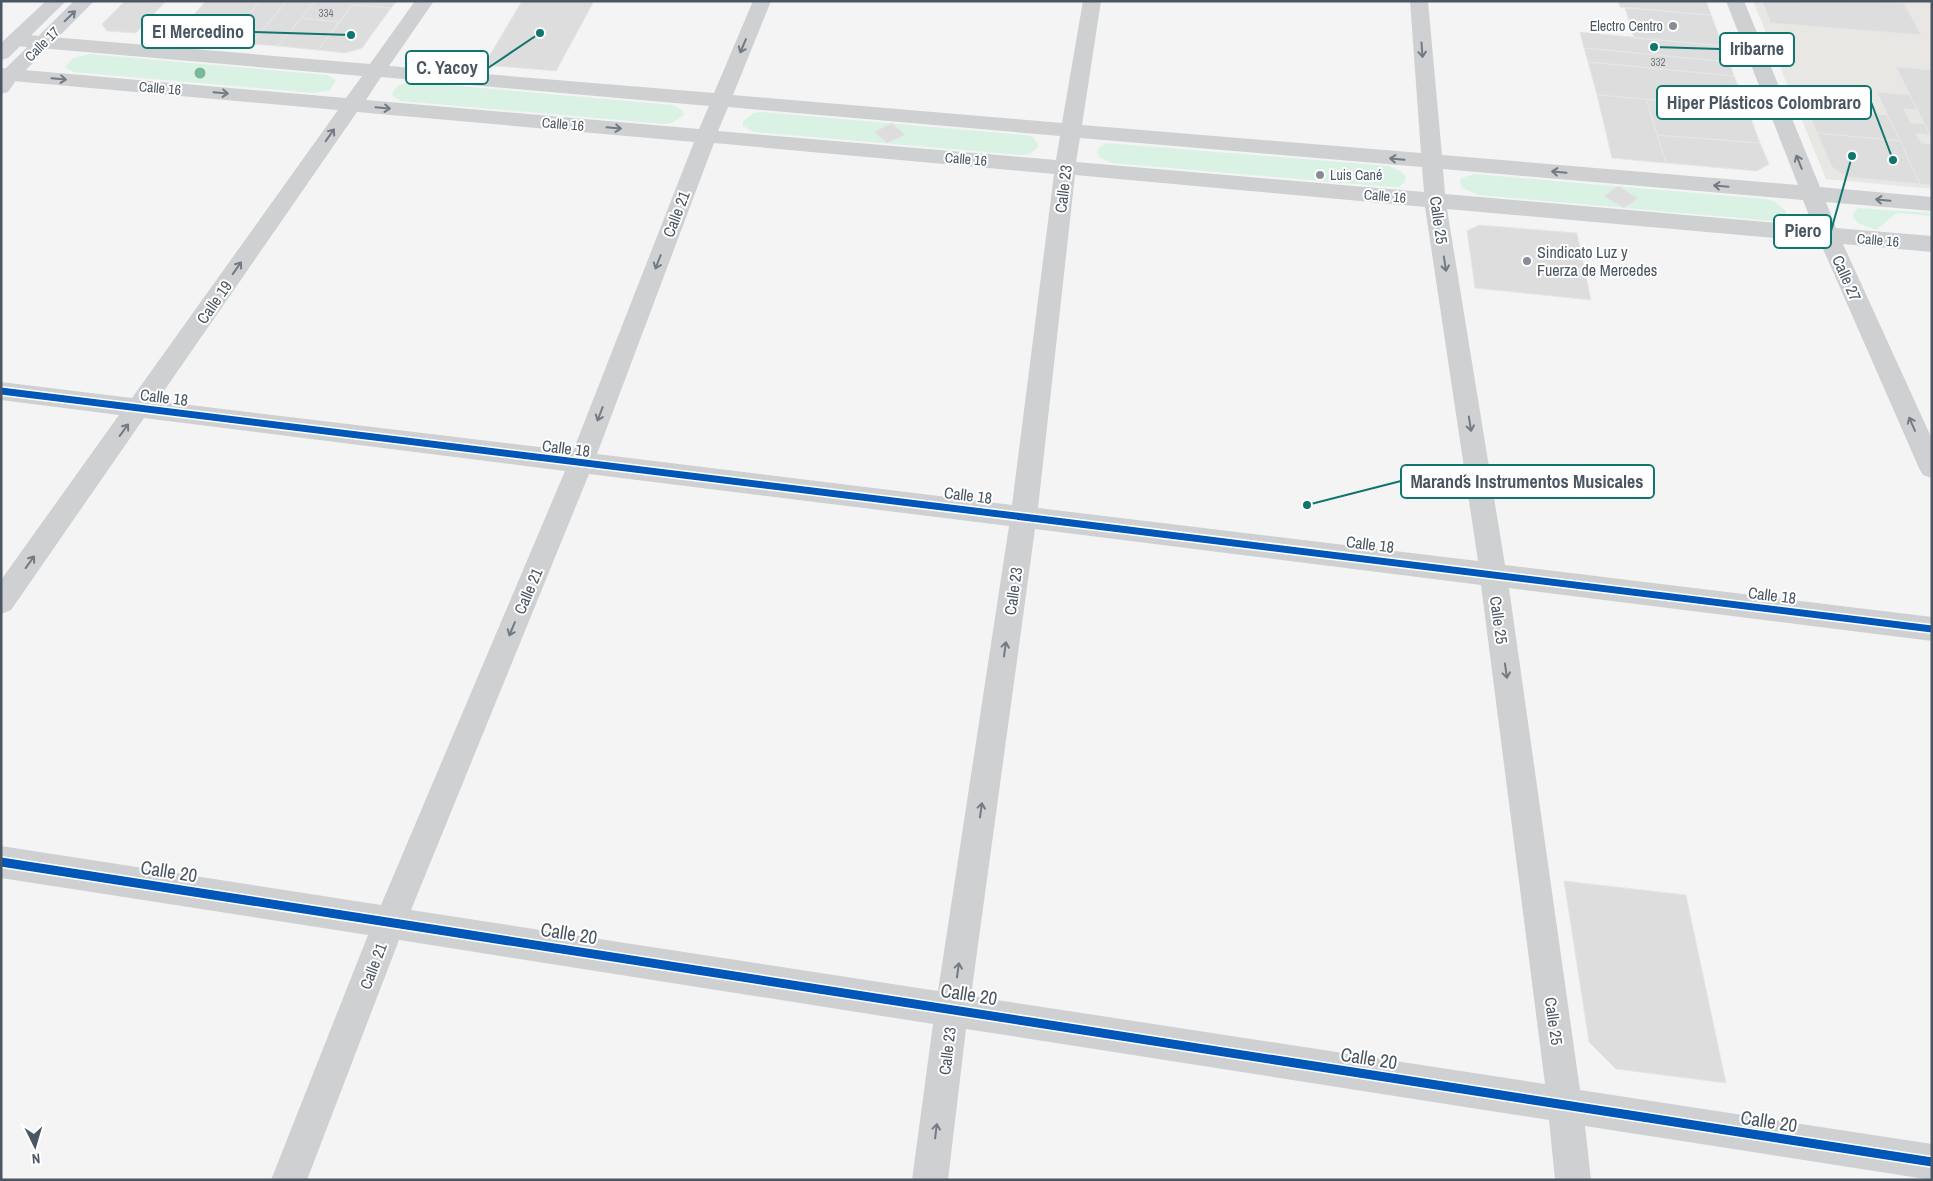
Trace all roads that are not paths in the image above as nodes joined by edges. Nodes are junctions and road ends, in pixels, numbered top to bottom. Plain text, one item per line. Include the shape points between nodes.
1 (57, 1) edge
2 (85, 1) edge
3 (425, 1) edge
4 (762, 1) edge
5 (1092, 1) edge
6 (1419, 1) edge
7 (1735, 1) edge
8 (16, 40) junction
9 (44, 42) junction
10 (1, 54) edge
11 (375, 71) junction
12 (4, 79) edge
13 (720, 100) junction
14 (352, 105) junction
15 (1070, 130) junction
16 (706, 136) junction
17 (1430, 161) junction
18 (1066, 168) junction
19 (1812, 194) junction
20 (1435, 201) junction
21 (1932, 204) edge
22 (1828, 235) junction
23 (1932, 244) edge
24 (1, 391) edge
25 (140, 408) junction
26 (581, 463) junction
27 (1932, 468) edge
28 (1024, 516) junction
29 (1493, 573) junction
30 (1, 602) edge
31 (1932, 629) edge
32 (1, 862) edge
33 (390, 922) junction
34 (952, 1008) junction
35 (1565, 1106) junction
36 (1932, 1162) edge
37 (289, 1180) edge
38 (930, 1180) edge
39 (1573, 1180) edge

1 - 8 main road, Calle 17
9 -> 2 main road, Calle 17
3 - 11 street, Calle 19
4 -> 13 street, Calle 21
5 - 15 street, Calle 23
6 -> 17 street, Calle 25
19 -> 7 street, Calle 27
8 - 9 street
8 - 10 main road, Calle 17
9 - 11 street
9 - 12 main road, Calle 17
11 - 13 street
11 - 14 street, Calle 19
12 -> 14 street, Calle 16
13 - 15 street
13 - 16 street, Calle 21
14 -> 16 street, Calle 16
25 -> 14 street, Calle 19
17 -> 15 street
15 - 18 street, Calle 23
16 - 18 street, Calle 16
16 -> 26 street, Calle 21
19 -> 17 street
17 - 20 street, Calle 25
18 - 20 street, Calle 16
18 - 28 street, Calle 23
21 -> 19 street
19 - 22 street, Calle 27
20 - 22 street, Calle 16
20 -> 29 street, Calle 25
22 - 23 street, Calle 16
27 -> 22 street, Calle 27
24 - 25 street, Calle 18
25 - 26 street, Calle 18
30 -> 25 street, Calle 19
26 - 28 street, Calle 18
26 -> 33 street, Calle 21
28 - 29 street, Calle 18
34 -> 28 street, Calle 23
29 - 31 street, Calle 18
29 -> 35 street, Calle 25
32 - 33 street, Calle 20
33 - 34 street, Calle 20
33 - 37 street, Calle 21
34 - 35 street, Calle 20
38 -> 34 street, Calle 23
35 - 36 street, Calle 20
35 - 39 street, Calle 25

